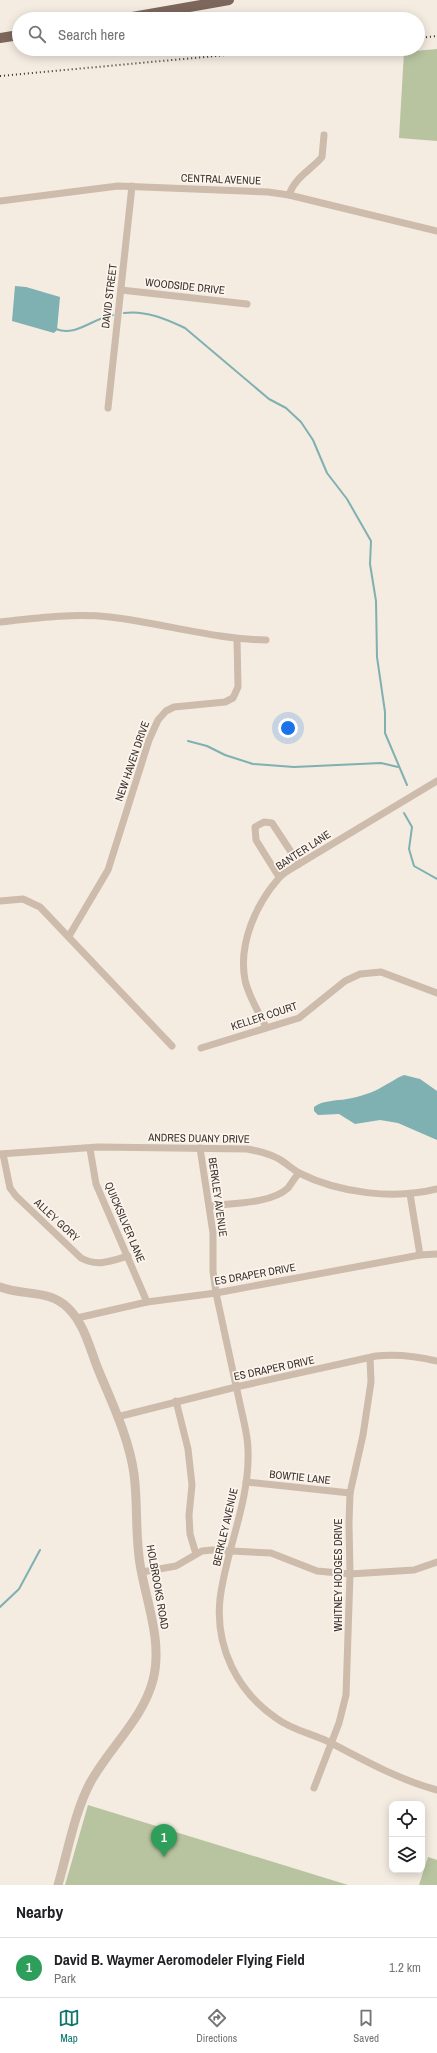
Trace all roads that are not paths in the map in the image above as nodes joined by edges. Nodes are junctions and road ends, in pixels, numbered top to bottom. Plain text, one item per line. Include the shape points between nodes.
1 (229, 0) edge
2 (161, 12) edge
3 (12, 36) edge
4 (0, 38) edge
5 (324, 135) dead end
6 (132, 186) junction
7 (289, 195) junction
8 (0, 201) edge
9 (437, 232) edge
10 (121, 290) junction
11 (247, 304) dead end
12 (108, 408) dead end
13 (0, 622) edge
14 (237, 639) junction
15 (266, 640) dead end
16 (437, 781) edge
17 (299, 864) junction
18 (279, 877) junction
19 (0, 901) edge
20 (69, 936) junction
21 (437, 993) edge
22 (266, 1027) junction
23 (172, 1046) dead end
24 (201, 1048) dead end
25 (200, 1148) junction
26 (90, 1149) junction
27 (2, 1154) edge
28 (299, 1173) junction
29 (437, 1189) edge
30 (410, 1194) junction
31 (210, 1206) junction
32 (437, 1254) edge
33 (420, 1255) junction
34 (128, 1256) junction
35 (0, 1287) edge
36 (216, 1293) junction
37 (147, 1302) junction
38 (77, 1318) junction
39 (370, 1358) junction
40 (437, 1361) edge
41 (236, 1387) junction
42 (176, 1401) junction
43 (117, 1417) junction
44 (246, 1482) junction
45 (350, 1493) junction
46 (230, 1550) junction
47 (196, 1554) junction
48 (437, 1562) edge
49 (142, 1572) junction
50 (350, 1574) junction
51 (331, 1743) junction
52 (314, 1788) dead end
53 (437, 1790) edge
54 (58, 1885) edge

1 - 2 main road
3 - 4 main road
5 - 7 street via 322,157 301,176
6 - 7 street, CENTRAL AVENUE via 261,191
6 - 8 street, CENTRAL AVENUE via 104,187
6 - 10 street, DAVID STREET
7 - 9 street, CENTRAL AVENUE
10 - 11 street, WOODSIDE DRIVE
10 - 12 street, DAVID STREET
13 - 14 street via 57,616 104,616
14 - 15 street
14 - 20 street, NEW HAVEN DRIVE via 238,687 233,698 225,702 174,707 158,720 148,740 108,870
16 - 17 street, BANTER LANE
17 - 18 street, BANTER LANE
17 - 18 street via 272,823 264,822 255,827 256,840
18 - 22 street, BANTER LANE via 253,921 245,942 243,961 245,981
19 - 20 street via 23,899 34,903
20 - 23 street
21 - 22 street, KELLER COURT via 381,972 360,974 345,981 299,1018
22 - 24 street, KELLER COURT
25 - 26 street, ANDRES DUANY DRIVE
25 - 28 street, ANDRES DUANY DRIVE via 264,1152
25 - 31 street, BERKLEY AVENUE
26 - 27 street, ANDRES DUANY DRIVE via 68,1148
26 - 34 street, QUICKSILVER LANE via 96,1184
27 - 34 street, ALLEY GORY via 10,1188 16,1196 81,1258 99,1263
28 - 30 street, ANDRES DUANY DRIVE via 352,1190 377,1194
28 - 31 street via 287,1188 272,1197
29 - 30 street, ANDRES DUANY DRIVE
30 - 33 street
31 - 36 street, BERKLEY AVENUE via 214,1233 213,1271
32 - 33 street, ES DRAPER DRIVE
33 - 36 street, ES DRAPER DRIVE
34 - 37 street, QUICKSILVER LANE
35 - 38 street, HOLBROOKS ROAD via 53,1298 67,1306
36 - 37 street, ES DRAPER DRIVE
36 - 41 street, BERKLEY AVENUE
37 - 38 street, ES DRAPER DRIVE
38 - 43 street, HOLBROOKS ROAD
39 - 40 street, ES DRAPER DRIVE via 395,1354
39 - 41 street, ES DRAPER DRIVE
39 - 45 street, WHITNEY HODGES DRIVE via 371,1382
41 - 42 street, ES DRAPER DRIVE
41 - 44 street, BERKLEY AVENUE via 248,1450
42 - 43 street, ES DRAPER DRIVE
42 - 47 street via 188,1449 192,1485 190,1534
43 - 49 street, HOLBROOKS ROAD via 134,1472
44 - 45 street, BOWTIE LANE
44 - 46 street, BERKLEY AVENUE via 243,1505
45 - 50 street, WHITNEY HODGES DRIVE
46 - 47 street via 212,1550
46 - 50 street via 271,1553 318,1571
46 - 51 street, BERKLEY AVENUE via 219,1615 225,1654 236,1677 251,1696 276,1718
47 - 49 street via 176,1566
48 - 50 street via 414,1570
49 - 54 street, HOLBROOKS ROAD via 156,1644 154,1677 138,1713 90,1783 78,1811
50 - 51 street, WHITNEY HODGES DRIVE via 346,1695
51 - 52 street, WHITNEY HODGES DRIVE
51 - 53 street, BERKLEY AVENUE via 392,1775

